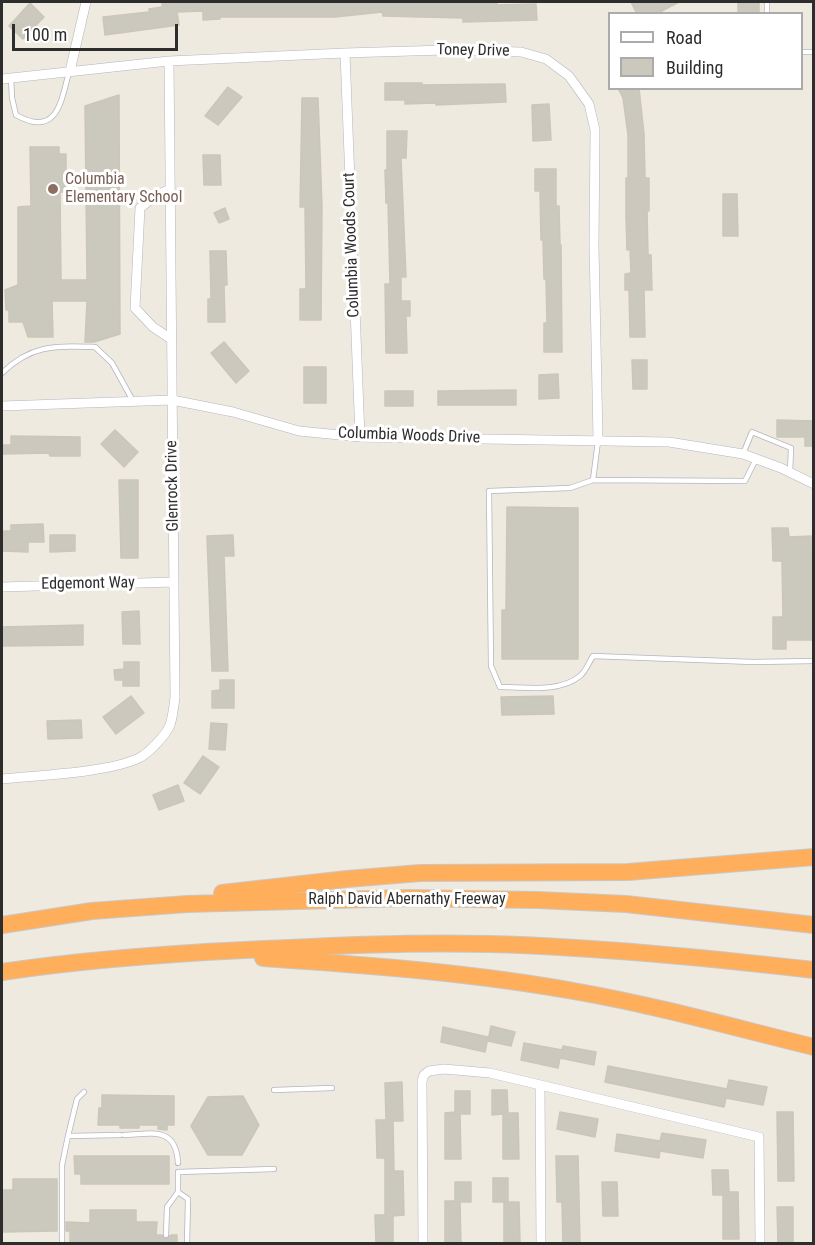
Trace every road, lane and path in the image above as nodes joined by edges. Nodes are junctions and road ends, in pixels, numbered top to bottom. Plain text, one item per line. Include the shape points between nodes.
1 (86, 2) edge
2 (345, 53) junction
3 (169, 61) junction
4 (70, 71) junction
5 (6, 79) edge
6 (170, 189) junction
7 (171, 339) junction
8 (2, 373) edge
9 (172, 400) junction
10 (133, 401) junction
11 (2, 406) edge
12 (360, 437) junction
13 (598, 440) junction
14 (743, 454) junction
15 (756, 459) junction
16 (790, 473) junction
17 (593, 480) junction
18 (813, 484) edge
19 (174, 582) junction
20 (2, 587) edge
21 (813, 661) edge
22 (2, 778) edge
23 (813, 857) edge
24 (92, 911) junction
25 (2, 925) edge
26 (813, 925) edge
27 (190, 953) junction
28 (813, 970) edge
29 (2, 972) edge
30 (813, 1047) edge
31 (540, 1086) junction
32 (332, 1088) dead end
33 (274, 1090) dead end
34 (84, 1092) dead end
35 (68, 1136) junction
36 (178, 1167) junction
37 (274, 1169) dead end
38 (178, 1192) junction
39 (166, 1235) dead end
40 (62, 1244) edge
41 (187, 1244) edge
42 (423, 1244) edge
43 (540, 1244) edge
44 (760, 1244) edge

1 - 4 street
2 - 3 street, Toney Drive
2 - 12 street, Columbia Woods Court
2 - 13 street, Toney Drive via 521,52 546,59 569,76 589,104 595,130
3 - 4 street, Toney Drive
3 - 6 street, Glenrock Drive
4 - 5 street, Toney Drive
4 - 5 lane via 59,109 44,122 29,122 16,115
6 - 7 street, Glenrock Drive
6 - 7 street via 140,208 135,308
7 - 9 street, Glenrock Drive
8 - 10 lane via 16,359 43,349 95,347 112,363
9 - 10 street, Columbia Woods Drive
9 - 12 street, Columbia Woods Drive via 299,431
9 - 19 street, Glenrock Drive
10 - 11 street, Columbia Woods Drive
12 - 13 street, Columbia Woods Drive
13 - 14 street, Columbia Woods Drive via 669,442
13 - 17 lane
14 - 15 street, Columbia Woods Drive
14 - 16 lane via 752,432 791,448
15 - 16 street, Columbia Woods Drive
15 - 17 lane via 745,481
16 - 18 street, Columbia Woods Drive
17 - 21 lane via 570,488 489,491 491,666 500,687 569,683 582,675 593,656
19 - 20 street, Edgemont Way
19 - 22 street, Glenrock Drive via 175,697 170,726 153,747 127,763
23 - 24 highway via 628,872 420,873 268,887
24 - 25 highway, Ralph David Abernathy Freeway
24 - 26 highway, Ralph David Abernathy Freeway via 281,900 537,900 638,906
27 - 28 highway via 384,944 489,944 608,950
27 - 29 highway
27 - 30 highway via 470,976 579,992
31 - 42 street via 490,1073 444,1069 424,1075
31 - 43 street
31 - 44 street via 759,1137
32 - 33 lane
34 - 35 lane via 77,1099
35 - 36 lane via 162,1134 175,1144
35 - 40 lane via 62,1166
36 - 37 lane
36 - 38 lane
38 - 39 lane via 167,1207
38 - 41 lane via 188,1199

